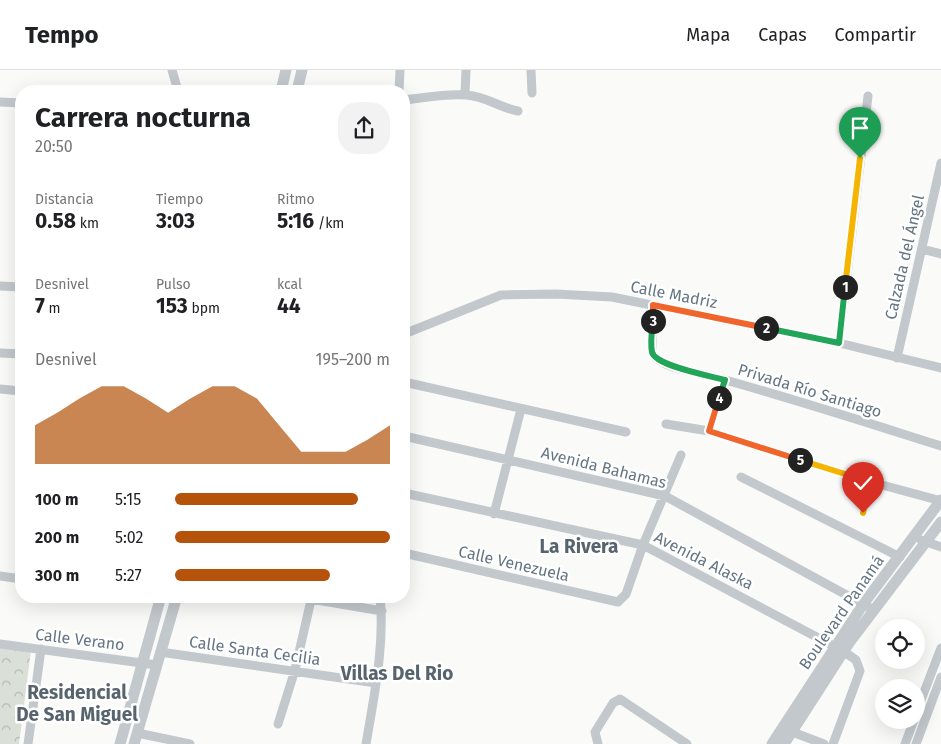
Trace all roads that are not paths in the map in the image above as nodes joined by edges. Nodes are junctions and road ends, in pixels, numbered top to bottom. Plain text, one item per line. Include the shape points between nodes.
1 (172, 70) edge
2 (286, 70) edge
3 (302, 70) edge
4 (400, 70) edge
5 (466, 70) edge
6 (531, 70) edge
7 (176, 85) edge
8 (282, 85) edge
9 (298, 85) edge
10 (399, 85) edge
11 (466, 94) junction
12 (532, 94) dead end
13 (868, 96) dead end
14 (410, 99) edge
15 (0, 102) edge
16 (15, 103) edge
17 (518, 111) dead end
18 (941, 164) edge
19 (922, 249) junction
20 (941, 254) edge
21 (0, 286) edge
22 (15, 287) edge
23 (653, 305) junction
24 (410, 332) edge
25 (839, 343) junction
26 (0, 353) edge
27 (15, 354) edge
28 (897, 358) junction
29 (941, 368) edge
30 (725, 380) junction
31 (410, 383) edge
32 (0, 389) edge
33 (15, 390) edge
34 (521, 409) junction
35 (666, 424) dead end
36 (709, 431) junction
37 (626, 432) dead end
38 (410, 437) edge
39 (941, 446) edge
40 (681, 455) dead end
41 (509, 460) junction
42 (741, 477) dead end
43 (871, 482) junction
44 (410, 494) edge
45 (665, 496) junction
46 (941, 501) edge
47 (863, 513) dead end
48 (494, 514) junction
49 (924, 523) junction
50 (940, 527) edge
51 (914, 538) junction
52 (926, 542) junction
53 (643, 545) junction
54 (941, 547) edge
55 (410, 554) edge
56 (900, 557) junction
57 (0, 576) edge
58 (15, 578) edge
59 (159, 603) edge
60 (175, 603) edge
61 (310, 603) edge
62 (330, 603) edge
63 (381, 603) edge
64 (864, 603) junction
65 (874, 610) junction
66 (382, 611) junction
67 (0, 644) edge
68 (839, 648) junction
69 (941, 648) edge
70 (41, 649) junction
71 (160, 652) junction
72 (144, 662) junction
73 (157, 665) junction
74 (295, 670) junction
75 (941, 677) edge
76 (376, 683) junction
77 (925, 690) edge
78 (278, 724) dead end
79 (911, 729) edge
80 (135, 739) edge
81 (783, 739) edge
82 (28, 744) edge
83 (120, 744) edge
84 (190, 744) edge
85 (366, 744) edge
86 (598, 744) edge
87 (687, 744) edge
88 (824, 744) edge
89 (833, 744) edge
90 (905, 744) edge
91 (916, 744) edge

1 - 7 street
2 - 8 street
3 - 9 street
4 - 10 street
5 - 11 street
6 - 12 street
11 - 14 street
11 - 17 street
13 - 25 street
15 - 16 street
18 - 19 street, Calzada del Ángel
19 - 20 street
19 - 28 street, Calzada del Ángel
21 - 22 street
23 - 24 street, Calle Madriz via 612,297 501,295
23 - 25 street, Calle Madriz
23 - 30 street, Privada Río Santiago via 652,353 656,359
25 - 28 street, Calle Madriz
26 - 27 street
28 - 29 street, Calle Madriz
30 - 36 street
30 - 39 street, Privada Río Santiago
31 - 34 street
32 - 33 street
34 - 37 street
34 - 41 street
35 - 36 street
36 - 43 street
38 - 41 street, Avenida Bahamas
40 - 45 street
41 - 45 street, Avenida Bahamas
41 - 48 street
42 - 56 street
43 - 46 street
43 - 47 street
44 - 48 street, Avenida Alaska
45 - 53 street
45 - 64 street, Avenida Bahamas
46 - 49 street, Boulevard Panamá
48 - 53 street, Avenida Alaska
49 - 50 street
49 - 51 street, Boulevard Panamá
50 - 52 street, Boulevard Panamá
51 - 52 street
51 - 56 street, Boulevard Panamá
52 - 54 street
52 - 65 street, Boulevard Panamá
53 - 55 street, Calle Venezuela via 626,594 618,602
53 - 68 street, Avenida Alaska
56 - 64 street, Boulevard Panamá
57 - 58 street
59 - 72 street
60 - 71 street
61 - 74 street
62 - 66 street
63 - 66 street
64 - 65 street, Avenida Bahamas
64 - 68 street, Boulevard Panamá
65 - 68 street, Boulevard Panamá
66 - 76 street
67 - 70 street, Calle Verano
68 - 81 street, Boulevard Panamá
68 - 89 street via 856,660 860,671
69 - 77 street
70 - 72 street, Calle Verano
70 - 82 street
71 - 73 street
71 - 74 street, Calle Santa Cecilia
72 - 73 street, Calle Verano
72 - 83 street
73 - 80 street
74 - 76 street, Calle Santa Cecilia
74 - 78 street
75 - 91 street
76 - 85 street
79 - 90 street
80 - 84 street
81 - 88 street
86 - 87 street via 595,732 613,703 620,699

